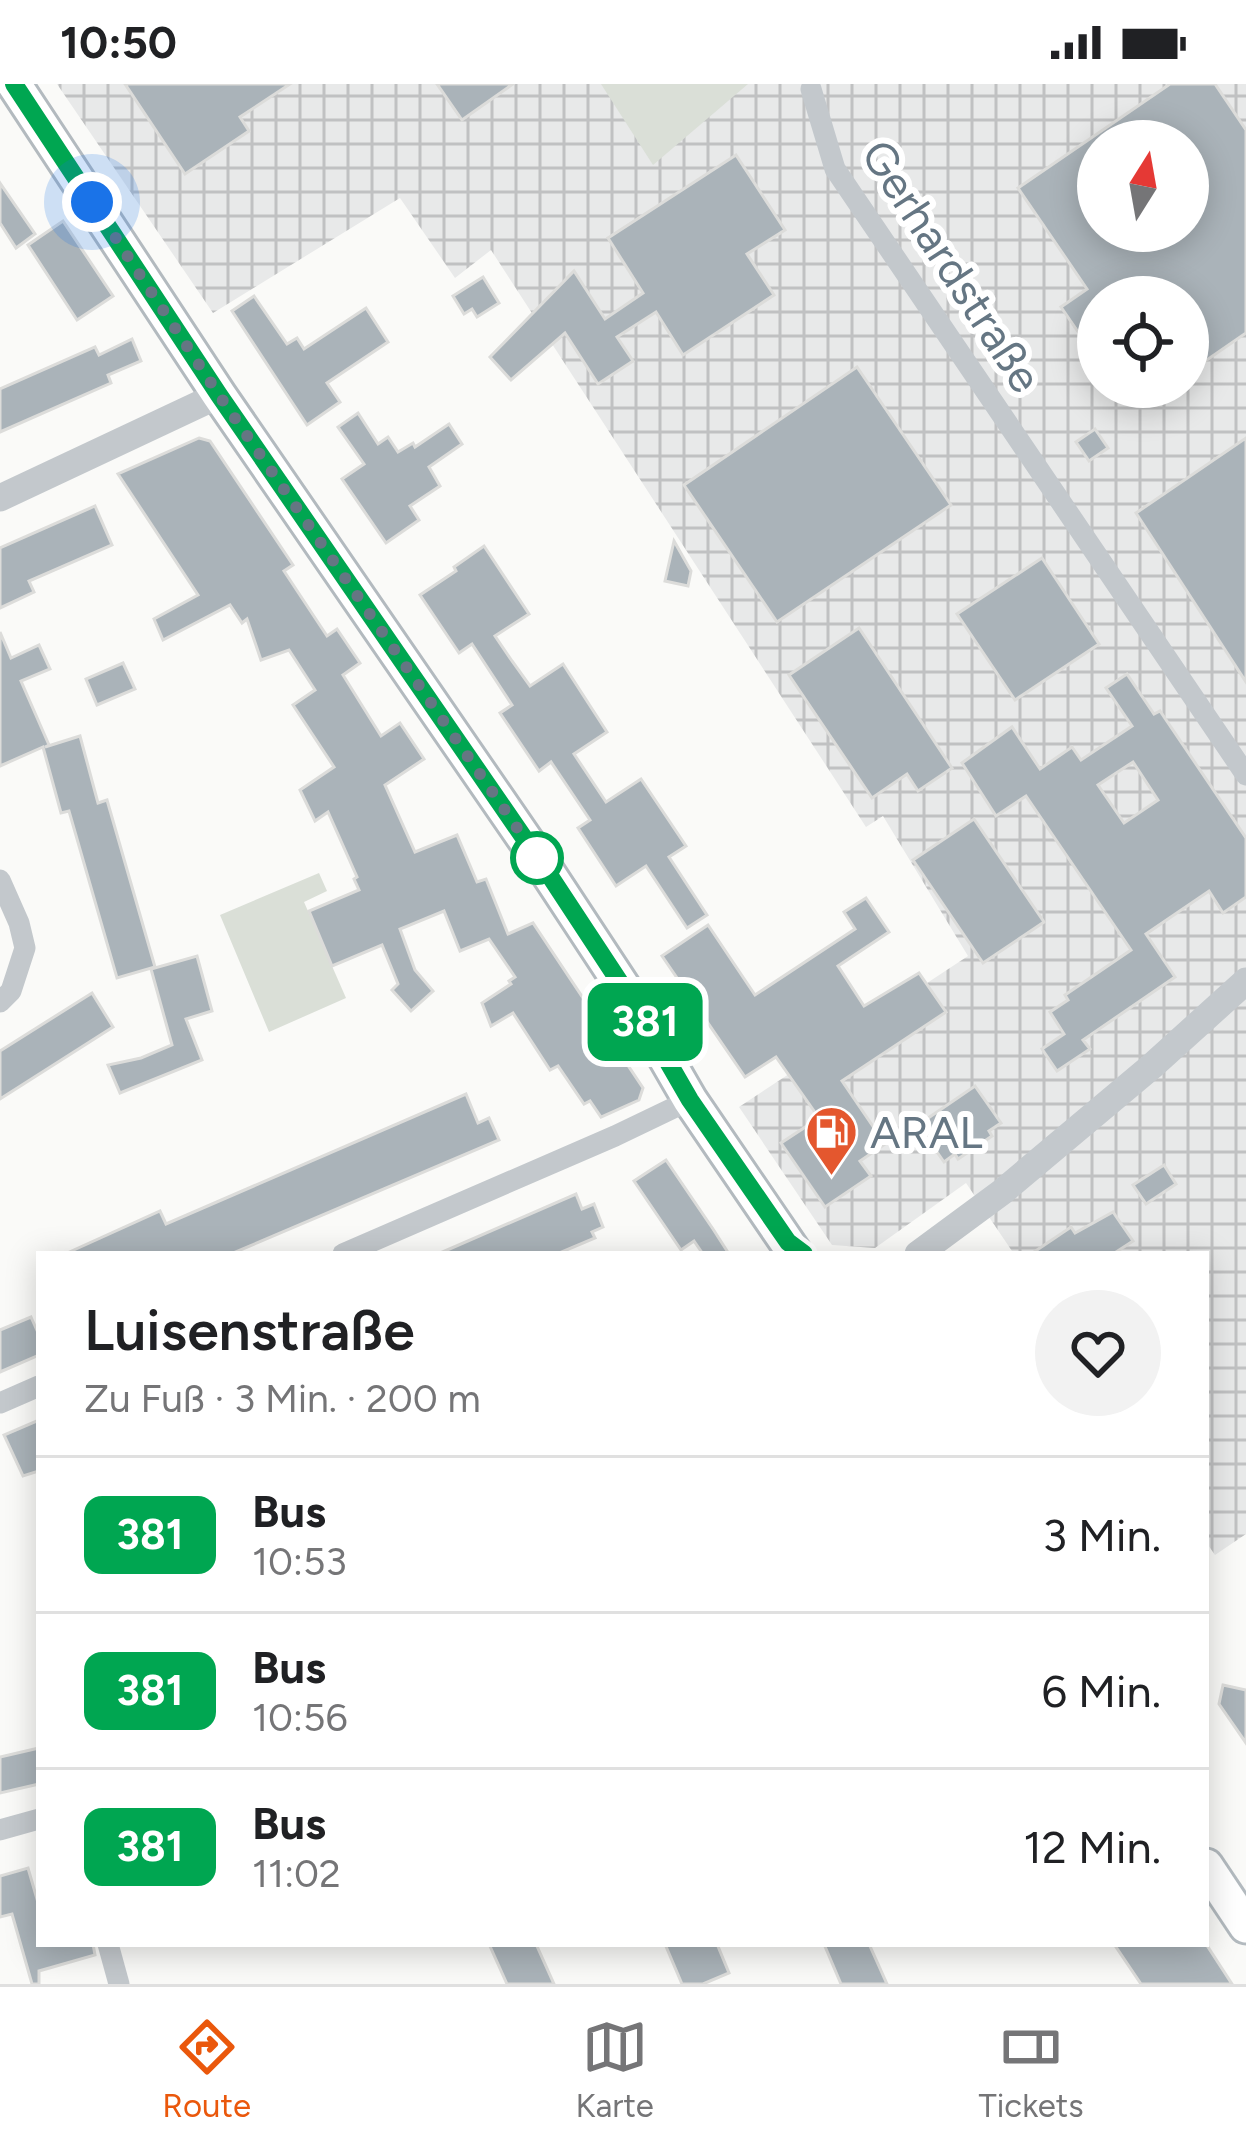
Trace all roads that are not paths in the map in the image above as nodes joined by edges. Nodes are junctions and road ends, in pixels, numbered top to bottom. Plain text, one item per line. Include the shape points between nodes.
1 (14, 84) edge
2 (811, 89) dead end
3 (219, 395) junction
4 (0, 498) edge
5 (1246, 775) edge
6 (0, 880) edge
7 (1246, 981) edge
8 (0, 1002) edge
9 (690, 1100) junction
10 (1002, 1192) junction
11 (795, 1250) edge
12 (350, 1251) edge
13 (922, 1251) edge
14 (952, 1251) edge
15 (36, 1387) edge
16 (0, 1403) edge
17 (36, 1820) edge
18 (0, 1830) edge
19 (1209, 1870) edge
20 (1246, 1926) edge
21 (109, 1947) edge
22 (119, 1984) edge

1 - 3 main road
2 - 5 street, Gerhardstraße via 835,170
3 - 4 street
3 - 9 main road via 544,867
6 - 8 street via 25,948
7 - 10 street
9 - 11 main road
9 - 12 street
10 - 13 street
10 - 14 street
15 - 16 street
17 - 18 street
19 - 20 main road
21 - 22 street

